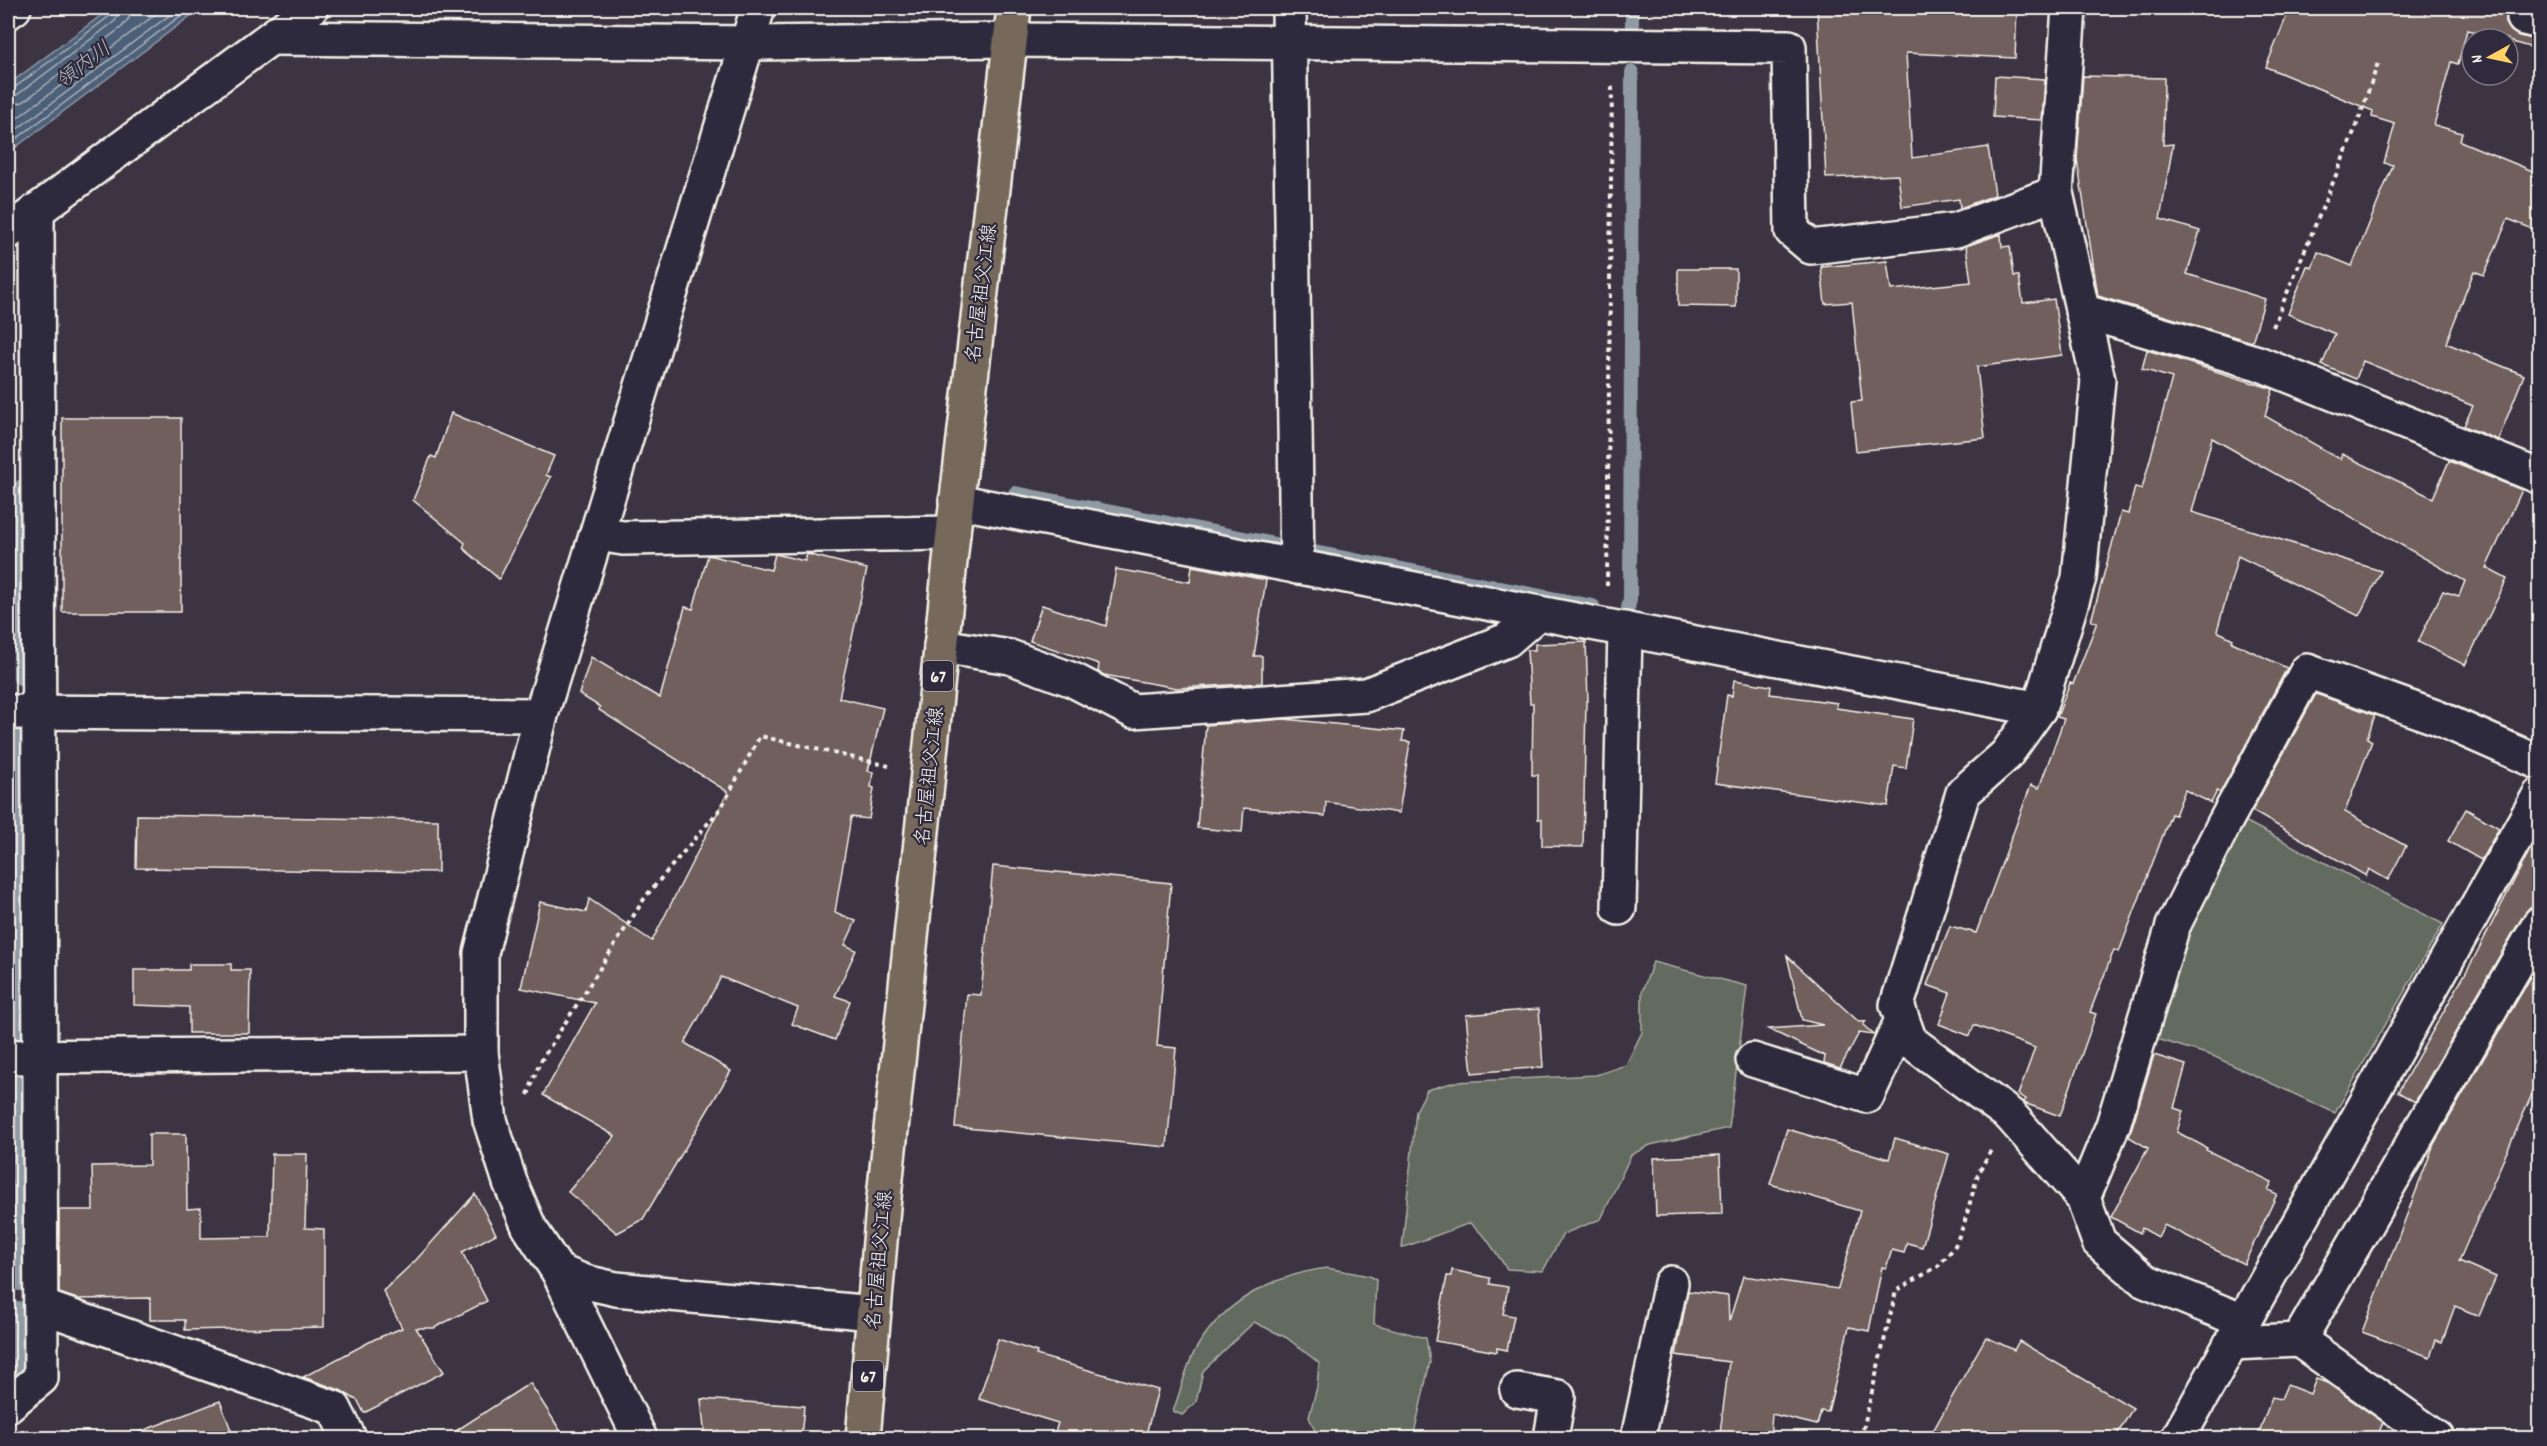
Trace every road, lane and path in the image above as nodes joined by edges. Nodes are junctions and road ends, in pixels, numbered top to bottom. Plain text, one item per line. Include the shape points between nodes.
1 (14, 8) edge
2 (311, 8) edge
3 (758, 8) edge
4 (1014, 8) edge
5 (1289, 8) edge
6 (2069, 8) edge
7 (8, 12) edge
8 (271, 38) junction
9 (1010, 40) junction
10 (1289, 42) junction
11 (748, 43) junction
12 (1612, 45) junction
13 (2379, 60) dead end
14 (2056, 193) junction
15 (37, 210) junction
16 (8, 232) edge
17 (2082, 311) junction
18 (2259, 363) junction
19 (2540, 477) edge
20 (956, 501) junction
21 (953, 533) junction
22 (598, 534) junction
23 (1297, 567) junction
24 (1538, 613) junction
25 (1616, 628) junction
26 (942, 646) junction
27 (2039, 709) junction
28 (8, 712) edge
29 (40, 712) junction
30 (541, 715) junction
31 (2540, 763) edge
32 (928, 775) junction
33 (2540, 794) edge
34 (1619, 908) dead end
35 (2540, 923) edge
36 (1902, 1020) junction
37 (481, 1053) junction
38 (8, 1057) edge
39 (41, 1058) junction
40 (1753, 1060) dead end
41 (527, 1098) dead end
42 (2010, 1115) junction
43 (2083, 1198) junction
44 (558, 1271) junction
45 (1671, 1283) dead end
46 (41, 1306) junction
47 (873, 1313) junction
48 (2237, 1332) junction
49 (2299, 1340) junction
50 (1517, 1390) dead end
51 (8, 1405) edge
52 (349, 1438) edge
53 (640, 1438) edge
54 (863, 1438) edge
55 (1551, 1438) edge
56 (1638, 1438) edge
57 (1861, 1438) edge
58 (2178, 1438) edge
59 (2437, 1438) edge

1 - 7 street
2 - 8 street
3 - 11 street
4 - 9 main road, 名古屋祖父江線 / 67
5 - 10 street
6 - 14 street
8 - 11 street
8 - 15 street
9 - 10 street
9 - 11 street
9 - 20 main road, 名古屋祖父江線 / 67
10 - 12 street
10 - 23 street
11 - 22 street
12 - 14 street via 1789,47 1792,231 1812,247 1956,230
12 - 25 path
13 - 18 path via 2358,122
14 - 17 street
15 - 16 street
15 - 29 street
17 - 18 street
17 - 27 street via 2098,380 2079,578
18 - 19 street
20 - 21 main road, 名古屋祖父江線 / 67
20 - 23 street
21 - 22 street via 623,538
21 - 26 main road, 名古屋祖父江線 / 67
22 - 30 street
23 - 24 street
24 - 25 street
24 - 26 street via 1507,640 1366,695 1133,711 1073,680 1011,657
25 - 27 street
25 - 34 street
26 - 32 main road, 名古屋祖父江線 / 67
27 - 36 street via 2006,755 1963,793 1897,1005
28 - 29 street
29 - 30 street
29 - 39 street
30 - 37 street via 481,953
31 - 43 street via 2438,718 2307,671 2173,926 2113,1125
32 - 41 path via 760,736 721,808 646,896 539,1064
32 - 47 main road, 名古屋祖父江線 / 67
33 - 48 street
35 - 49 street
36 - 40 street via 1867,1096
36 - 42 street via 1910,1041
37 - 39 street
37 - 44 street via 490,1120 510,1182 529,1227
38 - 39 street
39 - 46 street
42 - 43 street
42 - 57 path via 1978,1174 1954,1248 1938,1266 1896,1291
43 - 48 street via 2099,1242 2145,1281
44 - 47 street via 616,1289
44 - 53 street
45 - 56 street
46 - 51 street via 41,1378
46 - 52 street via 334,1408
47 - 54 main road, 名古屋祖父江線 / 67
48 - 49 street
48 - 58 street
49 - 59 street
50 - 55 street via 1558,1397

